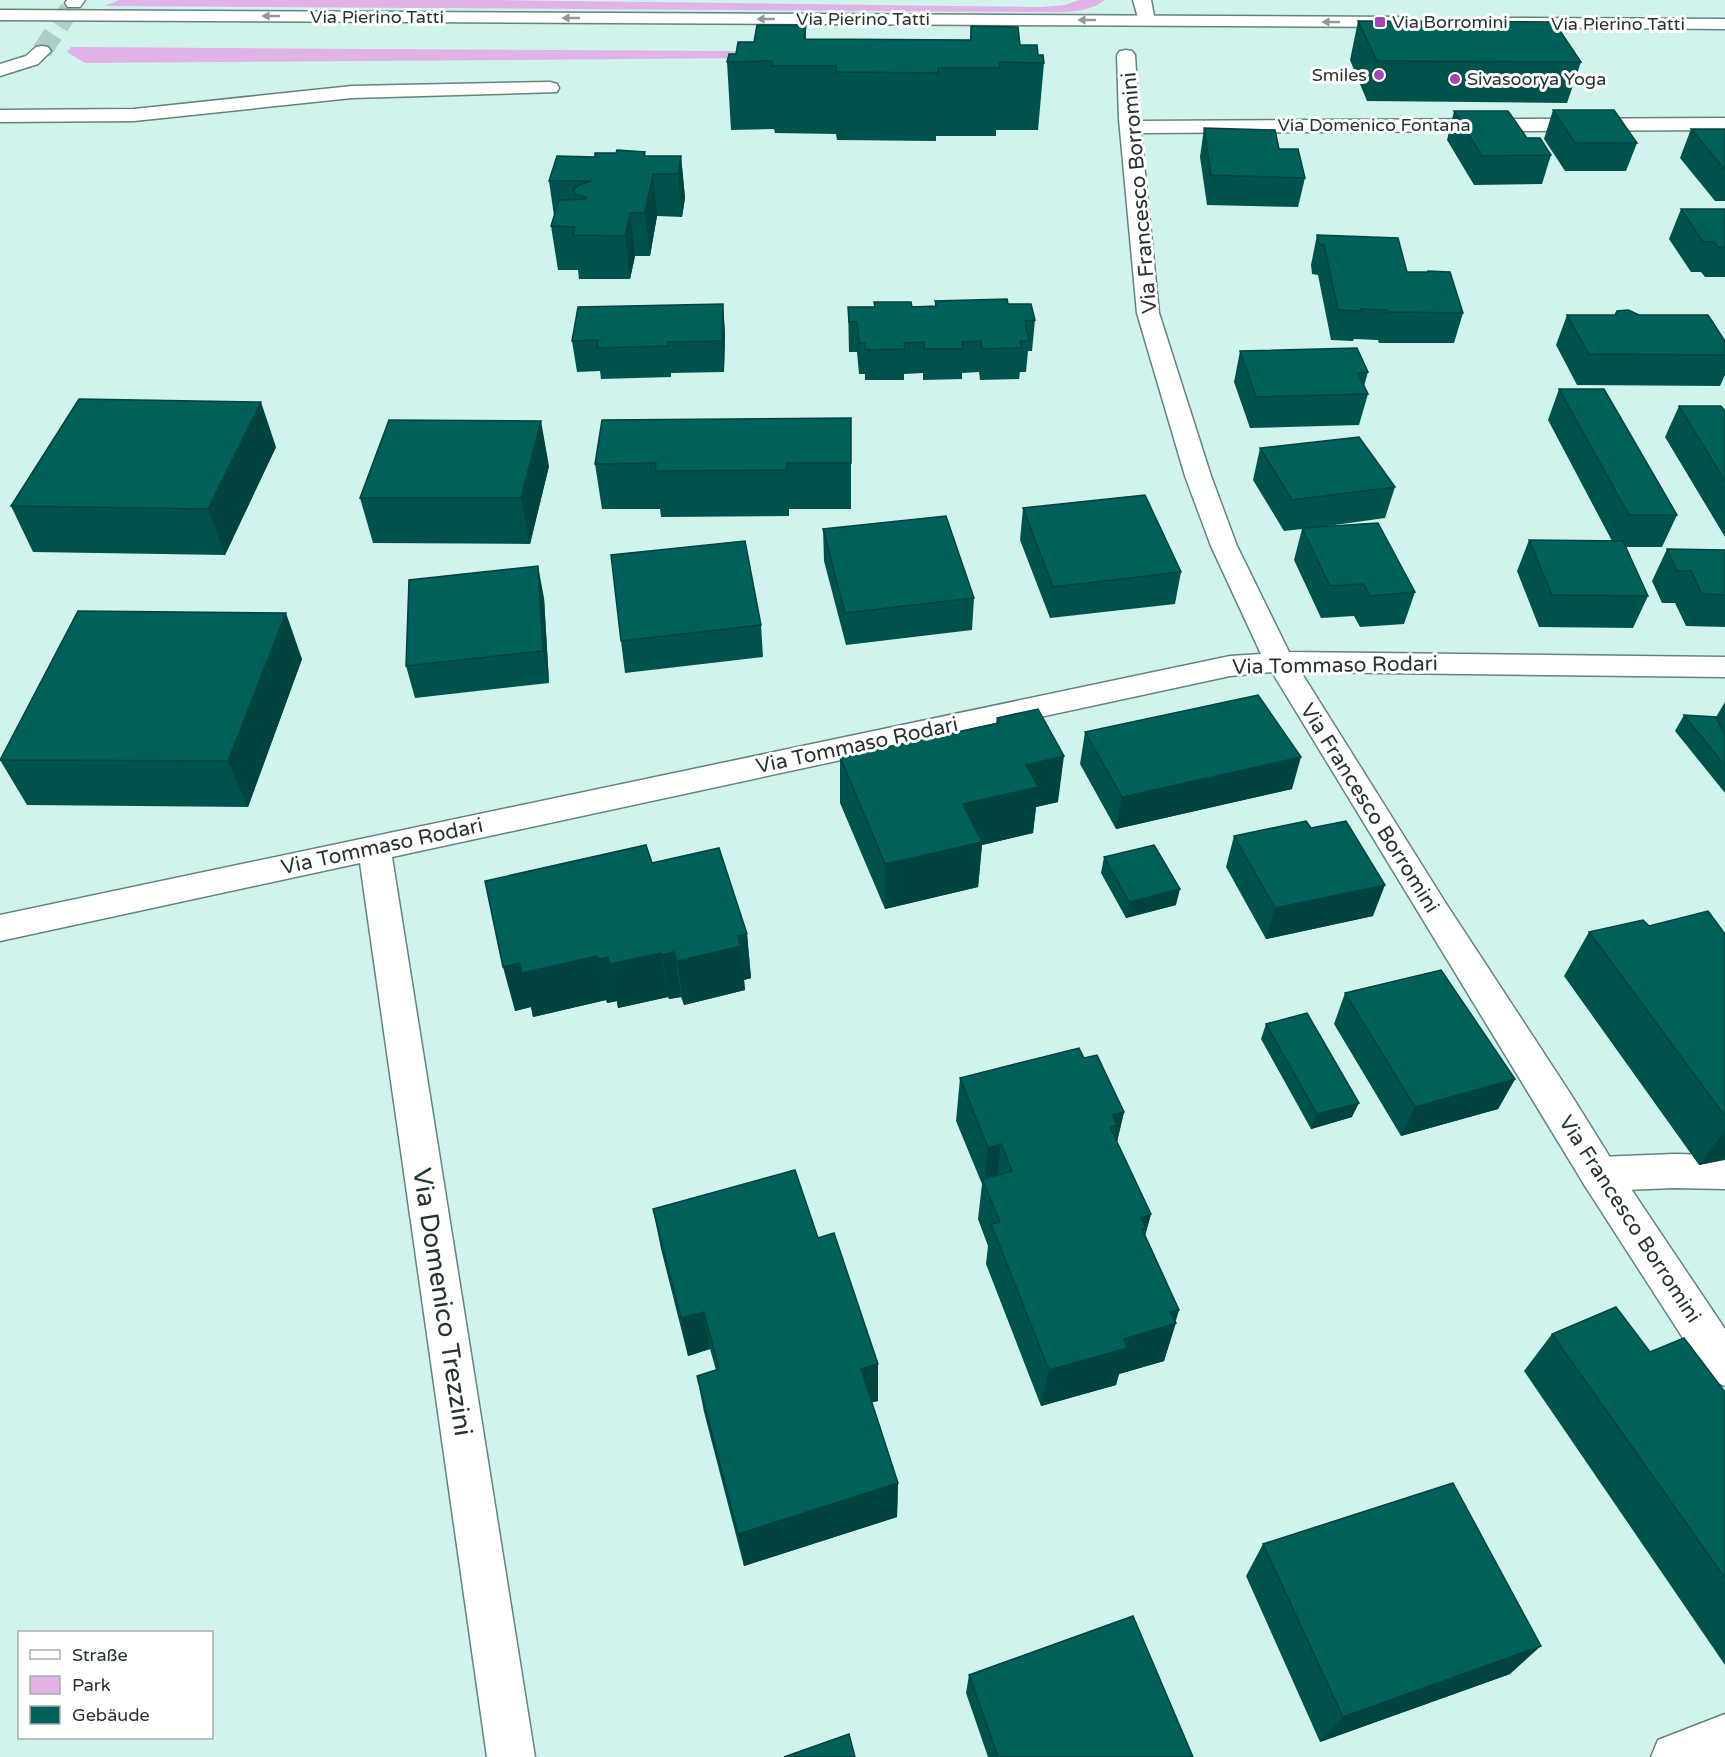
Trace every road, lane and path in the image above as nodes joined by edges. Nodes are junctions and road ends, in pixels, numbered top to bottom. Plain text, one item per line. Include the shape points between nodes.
1 (1142, 0) edge
2 (0, 15) edge
3 (1146, 21) junction
4 (1416, 22) edge
5 (1499, 23) edge
6 (1725, 24) edge
7 (42, 41) tunnel mouth
8 (0, 70) edge
9 (550, 88) dead end
10 (0, 116) edge
11 (1725, 123) edge
12 (1131, 127) junction
13 (1280, 662) junction
14 (1725, 667) edge
15 (374, 847) junction
16 (0, 928) edge
17 (1725, 1172) edge
18 (1599, 1174) junction
19 (1725, 1366) edge
20 (1725, 1738) edge
21 (512, 1757) edge
22 (1675, 1757) edge

1 - 3 street, Via Francesco Borromini
3 -> 2 street, Via Pierino Tatti
4 -> 3 street, Via Pierino Tatti
3 - 12 street, Via Francesco Borromini via 1133,44 1128,119
5 - 6 street, Via Pierino Tatti
7 - 8 street via 32,60
9 - 10 street via 352,92 134,115
11 - 12 street, Via Domenico Fontana
12 - 13 street, Via Francesco Borromini via 1148,313 1209,506
13 - 14 street, Via Tommaso Rodari
13 - 15 street, Via Tommaso Rodari via 1230,666
13 - 18 street, Via Francesco Borromini
15 - 16 street, Via Tommaso Rodari
15 - 21 street, Via Domenico Trezzini
17 - 18 street
18 - 19 street, Via Francesco Borromini
20 - 22 street

